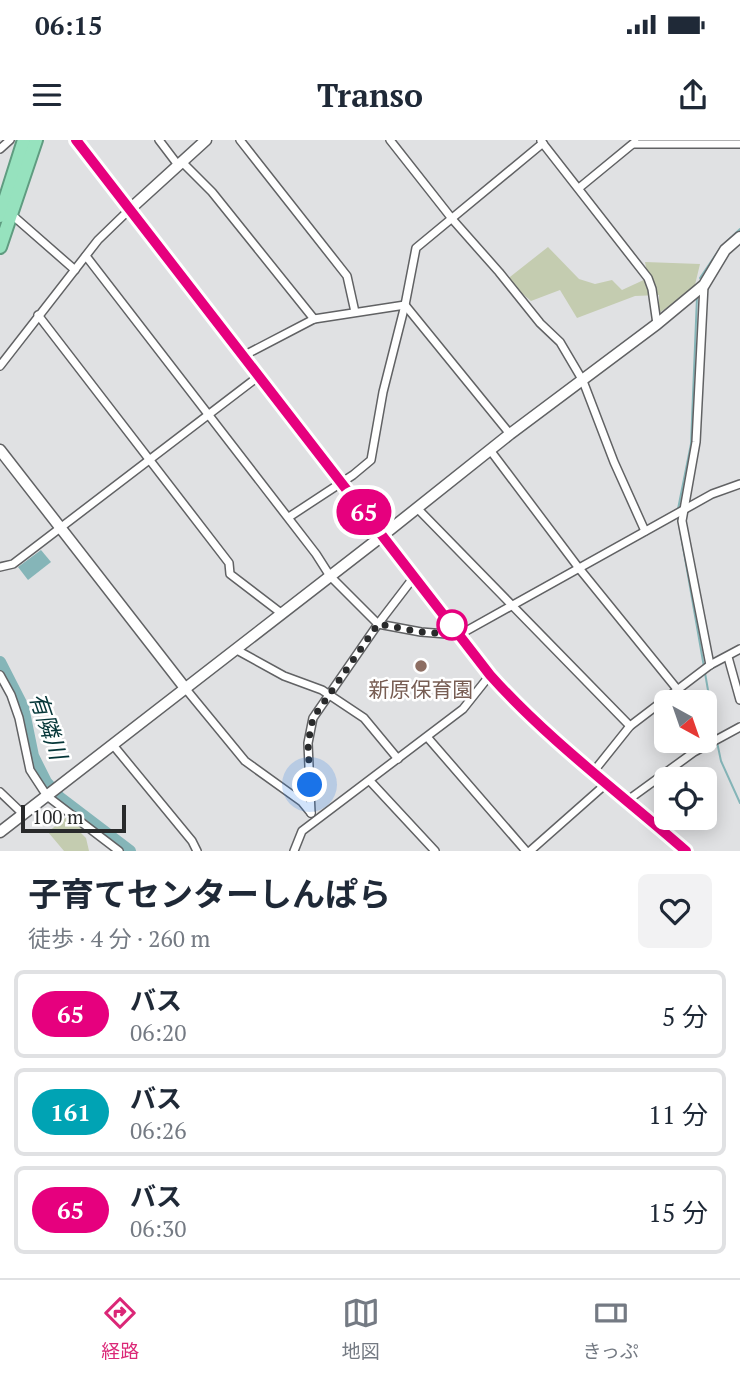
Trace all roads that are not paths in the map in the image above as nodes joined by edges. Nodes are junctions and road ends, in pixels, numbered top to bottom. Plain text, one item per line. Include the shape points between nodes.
1 (10, 140) edge
2 (24, 140) edge
3 (36, 140) edge
4 (76, 140) edge
5 (159, 140) edge
6 (206, 140) edge
7 (240, 140) edge
8 (390, 140) edge
9 (542, 141) edge
10 (635, 142) edge
11 (737, 143) edge
12 (0, 149) edge
13 (180, 164) junction
14 (579, 188) junction
15 (2, 201) edge
16 (130, 209) junction
17 (6, 215) edge
18 (453, 219) junction
19 (740, 237) edge
20 (0, 247) edge
21 (86, 256) junction
22 (75, 270) junction
23 (704, 285) junction
24 (405, 305) junction
25 (355, 312) junction
26 (38, 315) junction
27 (314, 319) junction
28 (657, 324) junction
29 (243, 356) junction
30 (0, 366) edge
31 (259, 376) junction
32 (583, 381) junction
33 (209, 415) junction
34 (510, 434) junction
35 (0, 450) edge
36 (490, 450) junction
37 (150, 460) junction
38 (342, 483) junction
39 (740, 484) edge
40 (417, 508) junction
41 (679, 512) junction
42 (289, 517) junction
43 (61, 528) junction
44 (645, 531) junction
45 (382, 536) junction
46 (0, 567) edge
47 (578, 567) junction
48 (330, 576) junction
49 (414, 577) junction
50 (512, 605) junction
51 (281, 613) junction
52 (378, 624) junction
53 (459, 635) junction
54 (235, 649) junction
55 (740, 649) edge
56 (728, 657) junction
57 (707, 667) junction
58 (0, 675) edge
59 (490, 675) junction
60 (185, 688) junction
61 (677, 689) junction
62 (329, 695) junction
63 (740, 700) edge
64 (630, 726) junction
65 (740, 727) edge
66 (428, 738) junction
67 (113, 745) junction
68 (398, 759) junction
69 (594, 771) junction
70 (370, 781) junction
71 (607, 783) junction
72 (0, 792) edge
73 (51, 792) junction
74 (628, 800) junction
75 (23, 814) junction
76 (313, 816) junction
77 (0, 832) edge
78 (119, 851) edge
79 (197, 851) edge
80 (294, 851) edge
81 (435, 851) edge
82 (528, 851) edge
83 (686, 851) edge

1 - 12 street
2 - 15 highway
3 - 17 highway
4 - 16 main road
5 - 13 street
6 - 13 street
7 - 25 street via 347,276
8 - 18 street
9 - 14 street
9 - 18 street
10 - 11 street
10 - 14 street
13 - 16 street
13 - 27 street via 212,192
14 - 28 street via 648,278
15 - 17 highway
16 - 21 street
16 - 29 main road
17 - 20 highway
17 - 22 street
18 - 24 street via 416,248
18 - 32 street via 560,342
19 - 23 street via 725,250
21 - 22 street
21 - 33 street
22 - 26 street
23 - 28 street
23 - 41 street via 696,442
24 - 25 street
24 - 34 street
24 - 38 street via 371,460
25 - 27 street
26 - 30 street
26 - 37 street
27 - 29 street
28 - 32 street
29 - 31 main road
31 - 33 street
31 - 38 main road
32 - 34 street
32 - 44 street
33 - 37 street
33 - 42 street
34 - 36 street
35 - 43 street
36 - 40 street
36 - 47 street
37 - 43 street
37 - 51 street via 229,563 230,574
38 - 42 street
38 - 45 main road
39 - 41 street
40 - 45 street
40 - 50 street
41 - 44 street
41 - 57 street
42 - 48 street
43 - 46 street via 13,564
43 - 60 street
44 - 47 street
45 - 48 street
45 - 49 main road
47 - 50 street
47 - 61 street
48 - 51 street
48 - 52 street
49 - 52 street
49 - 53 main road
50 - 53 street
50 - 64 street
51 - 54 street
52 - 53 street
52 - 62 street
53 - 59 main road
54 - 60 street
54 - 62 street
55 - 56 street
56 - 57 street
56 - 63 street
57 - 61 street
58 - 73 street via 19,718 30,770
59 - 66 street via 463,709
59 - 69 main road
60 - 67 street
60 - 76 street via 245,761 302,802
61 - 64 street
62 - 68 street via 364,718
62 - 76 street via 313,718 308,743
64 - 69 street
65 - 74 street via 694,752
66 - 68 street
66 - 82 street
67 - 73 street
67 - 79 street
68 - 70 street
69 - 71 main road
70 - 76 street
70 - 81 street
71 - 74 main road
71 - 82 street
72 - 75 street
73 - 75 street
73 - 78 street
74 - 83 main road
75 - 77 street
76 - 80 street

